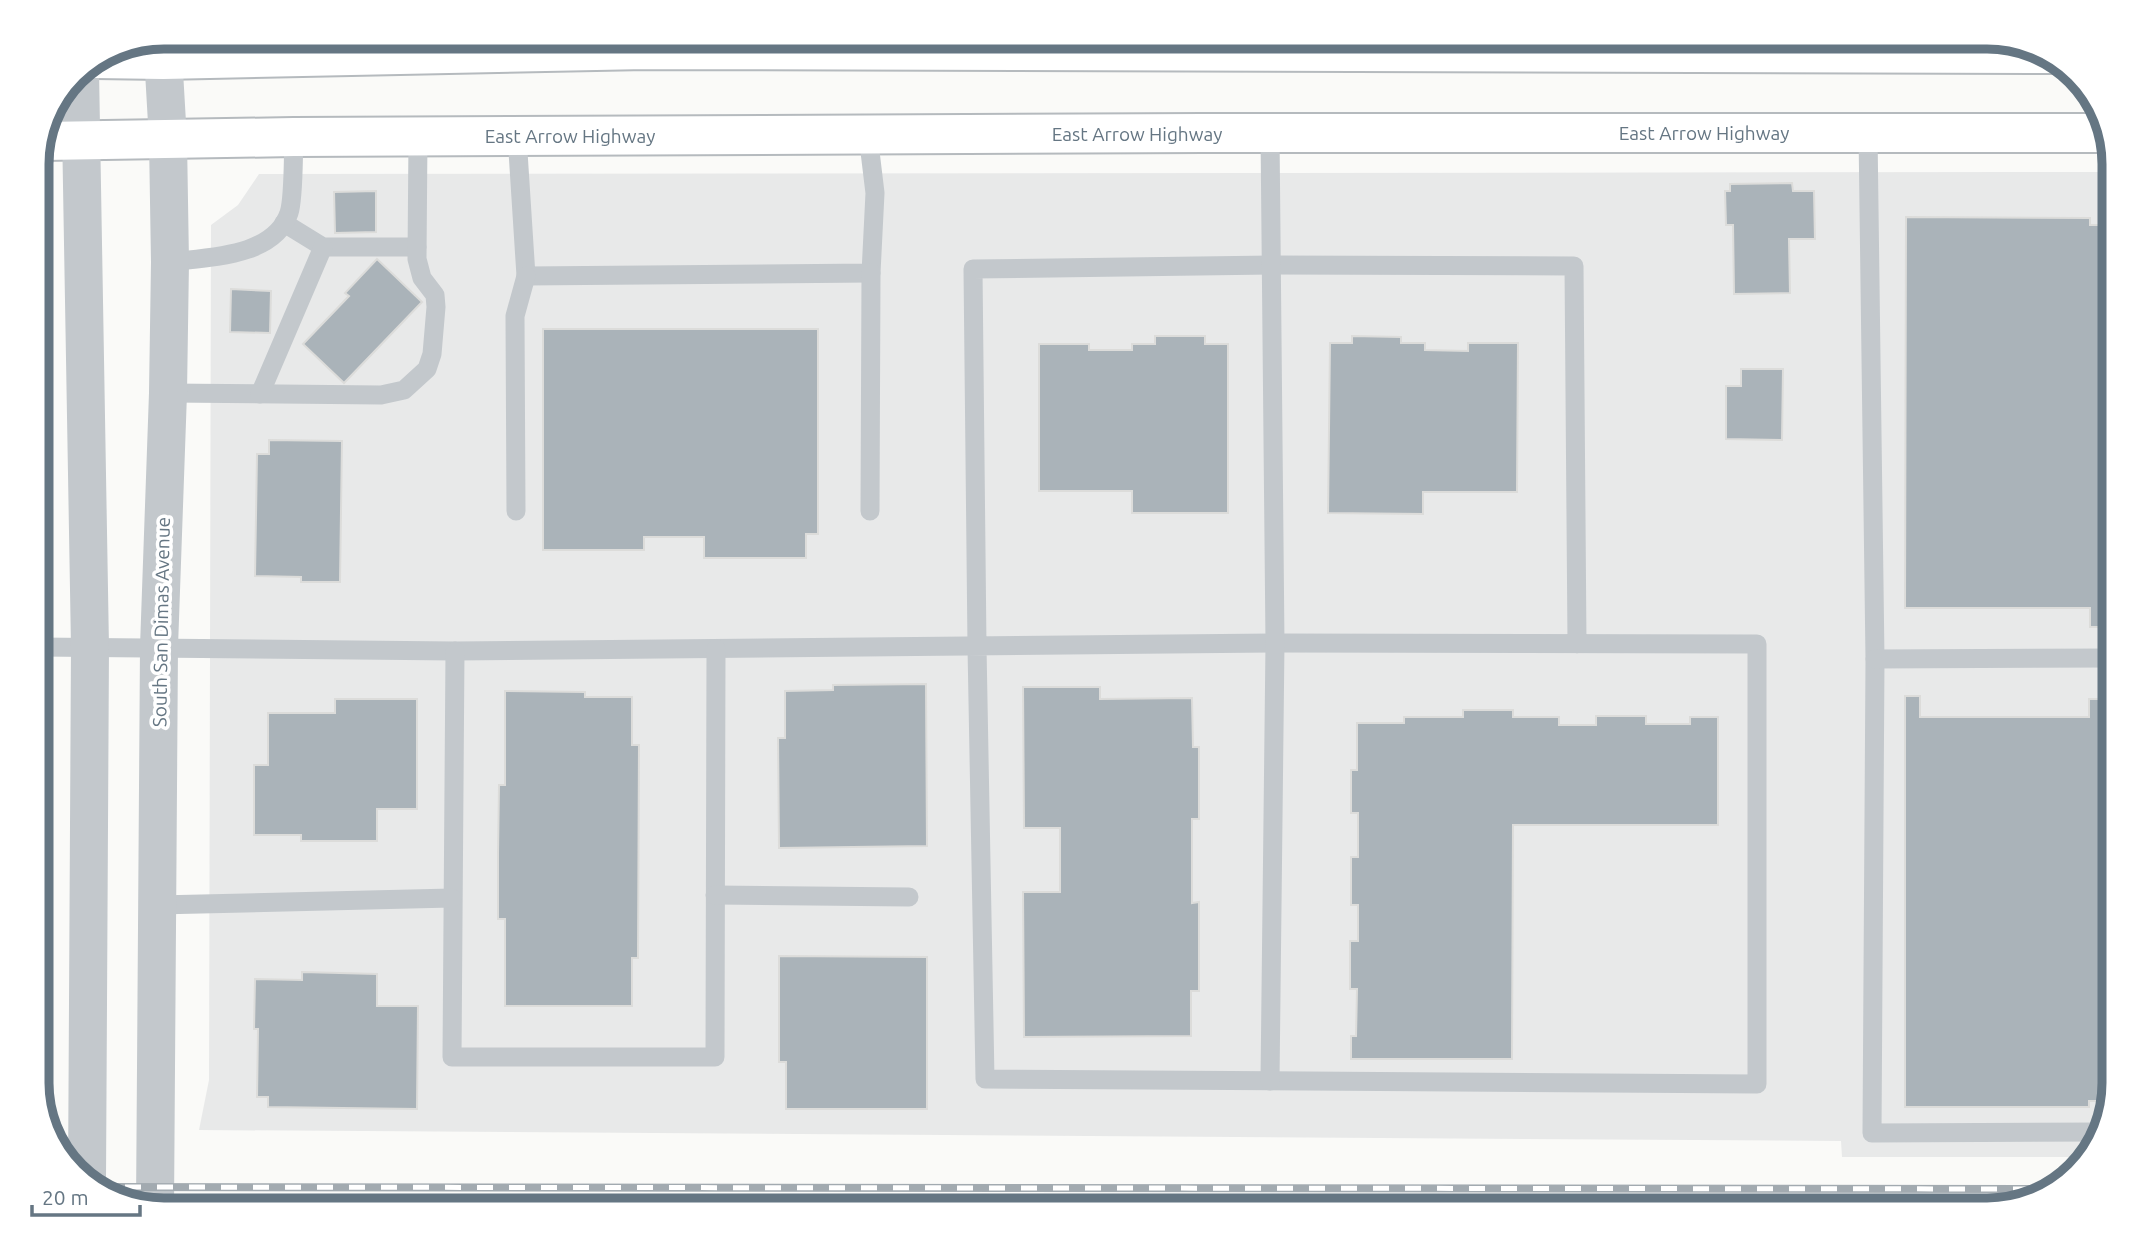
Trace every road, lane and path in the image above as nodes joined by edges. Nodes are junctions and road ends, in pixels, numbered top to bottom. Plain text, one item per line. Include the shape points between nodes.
1 (162, 49) edge
2 (163, 49) edge
3 (616, 49) edge
4 (688, 49) edge
5 (1929, 49) edge
6 (2008, 51) edge
7 (132, 54) edge
8 (74, 93) edge
9 (1270, 133) junction
10 (1868, 133) junction
11 (2098, 133) edge
12 (869, 135) junction
13 (517, 136) junction
14 (294, 137) junction
15 (418, 137) junction
16 (167, 140) junction
17 (62, 141) edge
18 (284, 223) junction
19 (323, 247) junction
20 (417, 247) junction
21 (170, 262) junction
22 (1272, 265) junction
23 (872, 273) junction
24 (526, 276) junction
25 (168, 393) junction
26 (260, 394) junction
27 (516, 511) dead end
28 (870, 511) dead end
29 (1275, 643) junction
30 (1577, 644) junction
31 (49, 647) edge
32 (90, 647) junction
33 (159, 647) junction
34 (977, 647) junction
35 (716, 649) junction
36 (454, 651) junction
37 (2102, 658) edge
38 (1875, 659) junction
39 (715, 895) junction
40 (909, 897) dead end
41 (452, 898) junction
42 (157, 905) junction
43 (1270, 1081) junction
44 (2091, 1132) edge
45 (87, 1168) edge
46 (155, 1197) edge

1 - 7 main road
2 - 16 street, South San Dimas Avenue
3 - 4 main road
5 - 6 main road
8 - 17 street
9 - 10 main road, East Arrow Highway
9 - 12 main road, East Arrow Highway
9 - 22 lane
10 - 11 main road, East Arrow Highway
10 - 38 lane
12 - 13 main road, East Arrow Highway
12 - 23 lane via 874,193
13 - 15 main road, East Arrow Highway
13 - 24 lane
14 - 15 main road, East Arrow Highway
14 - 16 main road, East Arrow Highway
14 - 18 lane via 290,211
15 - 20 lane
16 - 17 main road, East Arrow Highway
16 - 21 street, South San Dimas Avenue
17 - 32 street
18 - 19 lane
18 - 21 lane via 275,236 246,251
19 - 20 lane
19 - 26 lane
20 - 26 lane via 422,278 435,295 436,307 427,369 404,390 381,396
21 - 25 street, South San Dimas Avenue
22 - 29 lane
22 - 30 lane via 1574,266
22 - 34 lane via 973,269
23 - 24 lane
23 - 28 lane
24 - 27 lane via 516,316
25 - 26 lane
25 - 33 street, South San Dimas Avenue
29 - 30 lane
29 - 34 lane
29 - 43 lane
30 - 43 lane via 1757,644 1757,1084
31 - 32 lane
32 - 33 lane
32 - 45 street
33 - 36 lane
33 - 42 street, South San Dimas Avenue
34 - 35 lane
34 - 43 lane via 985,1079
35 - 36 lane
35 - 39 lane
36 - 41 lane
37 - 38 lane
38 - 44 lane via 1872,1133
39 - 40 lane
39 - 41 lane via 715,1057 452,1057
41 - 42 lane
42 - 46 street, South San Dimas Avenue

